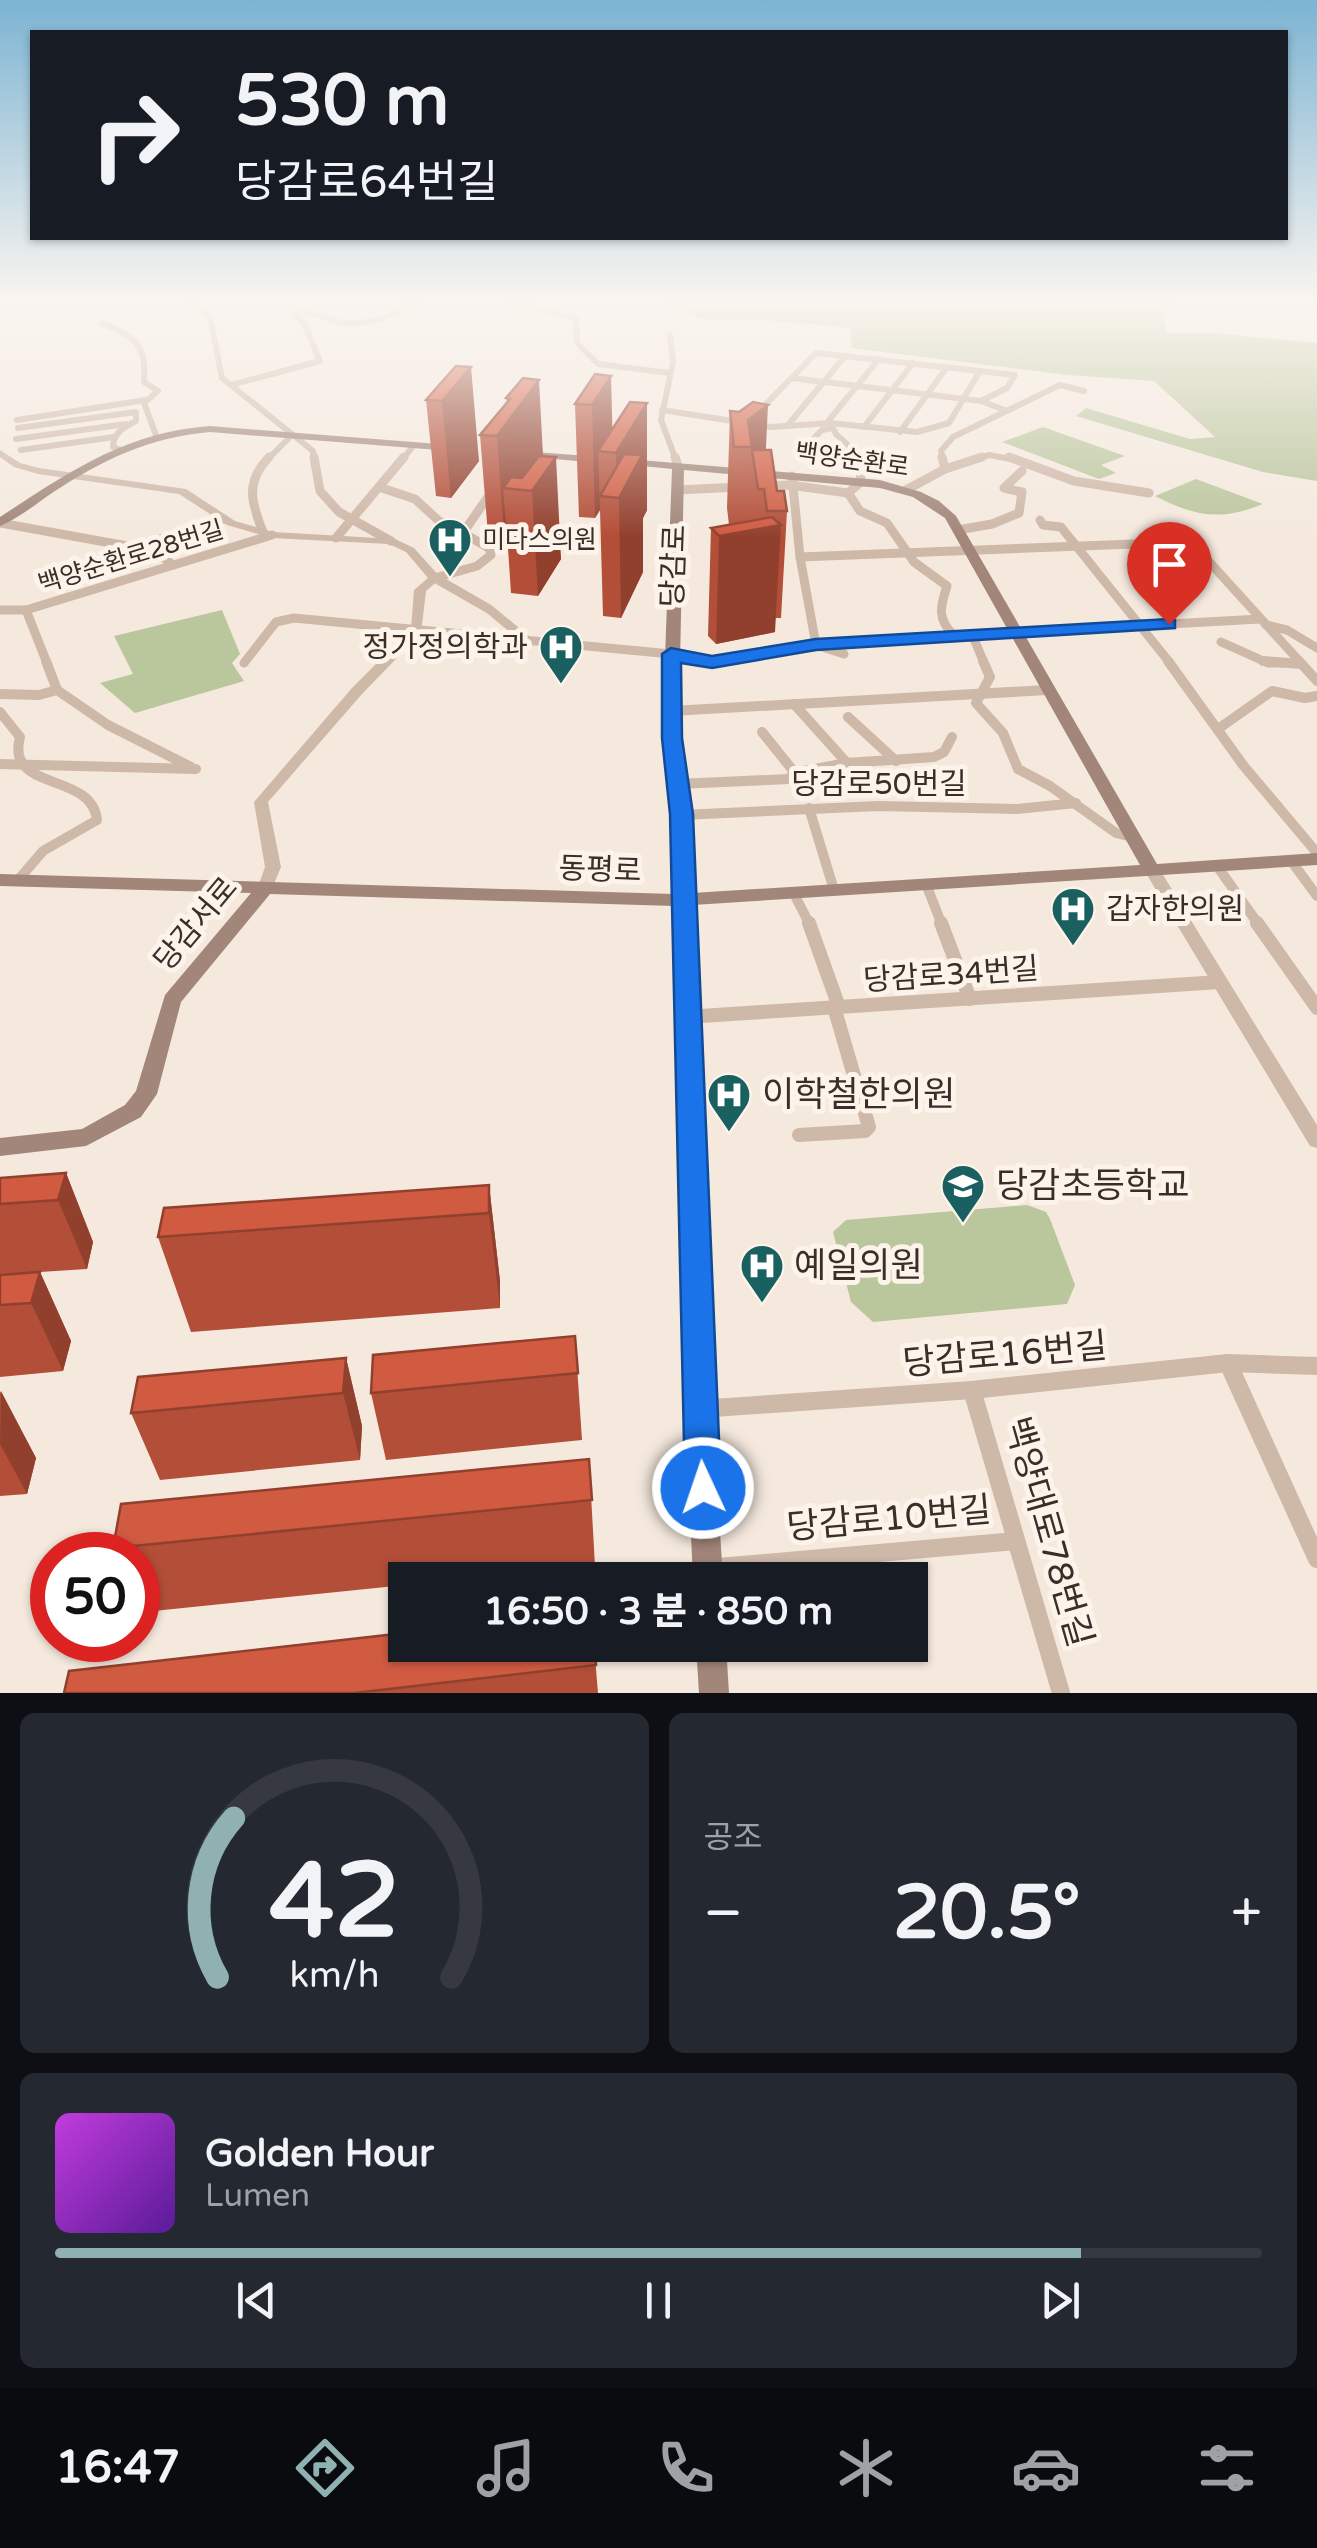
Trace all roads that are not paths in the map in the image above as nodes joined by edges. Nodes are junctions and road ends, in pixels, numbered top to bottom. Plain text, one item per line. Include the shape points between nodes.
1 (144, 379) edge
2 (226, 379) edge
3 (253, 379) edge
4 (669, 379) edge
5 (791, 379) edge
6 (800, 379) edge
7 (825, 379) edge
8 (862, 379) edge
9 (901, 379) edge
10 (938, 379) edge
11 (974, 379) edge
12 (1011, 379) edge
13 (822, 382) junction
14 (231, 385) junction
15 (856, 386) junction
16 (892, 390) junction
17 (1084, 391) dead end
18 (926, 395) junction
19 (960, 399) junction
20 (146, 400) junction
21 (981, 402) junction
22 (662, 410) junction
23 (1008, 411) junction
24 (747, 423) junction
25 (130, 424) junction
26 (949, 424) junction
27 (788, 425) junction
28 (831, 425) junction
29 (864, 427) junction
30 (967, 430) junction
31 (900, 432) junction
32 (156, 435) junction
33 (291, 436) junction
34 (16, 440) dead end
35 (811, 440) dead end
36 (116, 443) junction
37 (414, 445) junction
38 (466, 449) dead end
39 (21, 450) dead end
40 (0, 452) edge
41 (500, 452) edge
42 (678, 466) junction
43 (945, 469) junction
44 (1022, 471) dead end
45 (71, 476) junction
46 (791, 480) junction
47 (861, 482) junction
48 (496, 486) edge
49 (380, 487) junction
50 (677, 490) junction
51 (906, 490) junction
52 (848, 493) junction
53 (1148, 493) dead end
54 (224, 519) junction
55 (352, 520) junction
56 (1040, 520) dead end
57 (0, 523) edge
58 (958, 530) junction
59 (462, 533) junction
60 (267, 534) junction
61 (98, 536) dead end
62 (336, 538) junction
63 (391, 540) junction
64 (1074, 546) junction
65 (970, 551) junction
66 (911, 553) junction
67 (800, 557) junction
68 (173, 565) junction
69 (435, 578) junction
70 (0, 610) edge
71 (26, 610) junction
72 (1263, 622) junction
73 (1138, 626) junction
74 (417, 630) junction
75 (1014, 632) junction
76 (972, 634) junction
77 (954, 635) junction
78 (529, 642) junction
79 (1220, 642) dead end
80 (816, 644) junction
81 (1317, 648) edge
82 (671, 654) junction
83 (844, 654) dead end
84 (244, 663) dead end
85 (1301, 664) junction
86 (1317, 681) edge
87 (56, 690) junction
88 (1047, 690) junction
89 (0, 694) edge
90 (978, 694) junction
91 (1317, 696) edge
92 (794, 704) junction
93 (671, 711) junction
94 (0, 712) edge
95 (848, 717) dead end
96 (1218, 729) junction
97 (762, 732) dead end
98 (952, 737) dead end
99 (896, 761) junction
100 (0, 764) edge
101 (21, 764) junction
102 (846, 764) junction
103 (795, 773) junction
104 (678, 784) junction
105 (1076, 803) junction
106 (809, 808) junction
107 (682, 814) junction
108 (1132, 837) junction
109 (1317, 856) edge
110 (1292, 862) junction
111 (1217, 866) junction
112 (1152, 870) junction
113 (9, 880) edge
114 (926, 884) junction
115 (266, 886) junction
116 (834, 890) junction
117 (793, 892) junction
118 (1317, 896) edge
119 (682, 900) junction
120 (1220, 982) junction
121 (970, 998) junction
122 (836, 1007) junction
123 (1317, 1008) edge
124 (686, 1016) junction
125 (799, 1135) dead end
126 (1317, 1141) edge
127 (0, 1147) edge
128 (1228, 1363) junction
129 (1317, 1366) edge
130 (972, 1390) junction
131 (699, 1409) junction
132 (1016, 1541) junction
133 (1317, 1559) edge
134 (707, 1562) edge
135 (820, 1562) edge
136 (713, 1662) edge
137 (714, 1693) edge
138 (1062, 1693) edge

1 - 20 street via 158,391
2 - 14 street
3 - 14 street
4 - 22 street, 당감로
5 - 24 street
6 - 13 street
7 - 13 street
8 - 15 street
9 - 16 street
10 - 18 street
11 - 19 street
12 - 21 street
13 - 15 street
13 - 27 street
14 - 33 street
15 - 16 street
15 - 28 street
16 - 18 street
16 - 29 street
17 - 23 street via 1060,385
18 - 19 street
18 - 31 street
19 - 21 street
19 - 26 street
20 - 25 street via 18,424 136,412
20 - 32 street
21 - 23 street
22 - 24 street
22 - 42 street, 당감로
23 - 30 street
24 - 27 street
25 - 34 street
25 - 36 street
26 - 30 street
26 - 31 street
27 - 28 street
28 - 29 street
28 - 35 street
28 - 47 street via 865,458
29 - 31 street
30 - 43 street via 941,452
32 - 33 main road via 210,429
32 - 36 main road
33 - 37 main road
33 - 55 street via 316,457 320,491
33 - 60 street via 252,477 248,501
36 - 39 street
36 - 45 main road
37 - 38 main road
37 - 49 street
40 - 45 street via 26,468
41 - 42 main road, 백양순환로
42 - 46 main road, 백양순환로
42 - 50 main road, 당감로
43 - 51 street
43 - 53 street via 999,455 1074,481
44 - 58 street via 1004,488 1022,492 1019,513
45 - 54 street via 182,491
45 - 57 main road
46 - 47 main road, 백양순환로
46 - 50 street
46 - 52 street
46 - 67 street
47 - 51 main road, 백양순환로
47 - 52 street
48 - 59 street
49 - 55 street
49 - 59 street via 415,499
50 - 82 main road, 당감로
51 - 58 main road, 백양순환로 via 940,507
52 - 66 street via 860,512 887,524
54 - 60 street
54 - 61 street via 155,545
55 - 62 street
55 - 63 street
56 - 64 street via 1061,527
57 - 68 street via 155,551
58 - 65 main road, 백양순환로
59 - 69 street via 490,548 490,555
60 - 62 street
60 - 68 street, 백양순환로28번길
62 - 63 street
63 - 69 street
64 - 65 street
64 - 72 street via 1193,544
64 - 73 street
65 - 66 street
65 - 75 main road, 백양순환로
66 - 67 street
66 - 77 street via 921,569 943,579 941,615
67 - 80 street
68 - 71 street, 백양순환로28번길
69 - 74 street via 420,590
69 - 78 street via 490,609
70 - 71 street, 백양순환로28번길
71 - 87 street
72 - 73 street
72 - 81 street
72 - 85 street
73 - 75 street
73 - 96 street
74 - 78 street
74 - 84 street via 286,618 264,632
74 - 115 street, 당감서로 via 262,802 273,867
75 - 76 street
75 - 88 main road, 백양순환로
76 - 77 street
76 - 90 street via 990,671
77 - 80 street
78 - 82 street
79 - 85 street via 1268,662
80 - 82 street via 712,662
80 - 83 street
82 - 93 main road, 당감로
85 - 86 street
87 - 89 street
87 - 101 street via 196,769
88 - 90 street
88 - 108 main road, 백양순환로
90 - 92 street
90 - 105 street via 978,708 1003,732 1018,769
91 - 96 street via 1272,691
92 - 93 street
92 - 102 street
93 - 104 main road, 당감로
94 - 101 street via 20,737
95 - 99 street
96 - 109 street
97 - 103 street
98 - 99 street via 934,758
99 - 102 street
100 - 101 street
101 - 113 street via 94,798 99,807 97,820 46,847
102 - 103 street
103 - 104 street
104 - 107 main road, 당감로
105 - 106 street, 당감로50번길
105 - 108 street
106 - 107 street, 당감로50번길
106 - 116 street
107 - 119 main road, 당감로
108 - 112 main road, 백양순환로
109 - 110 main road, 동평로
110 - 111 main road, 동평로
110 - 118 street
111 - 112 main road, 동평로
111 - 123 street
112 - 114 main road, 동평로
112 - 120 street
113 - 115 main road, 동평로
114 - 116 main road, 동평로
114 - 121 street
115 - 119 main road, 동평로
115 - 127 main road, 당감서로 via 172,1000 146,1094 133,1111 86,1137
116 - 117 main road, 동평로
117 - 119 main road, 동평로
117 - 122 street via 819,942
119 - 124 main road, 당감로
120 - 121 street, 당감로34번길
120 - 126 street
121 - 122 street, 당감로34번길
122 - 124 street, 당감로34번길
122 - 125 street via 868,1127
124 - 131 main road, 당감로
128 - 129 street, 당감로16번길
128 - 130 street, 당감로16번길
128 - 133 street
130 - 131 street, 당감로16번길
130 - 132 street, 백양대로78번길
131 - 134 main road, 당감로
132 - 135 street, 당감로10번길
132 - 138 street, 백양대로78번길
136 - 137 main road

